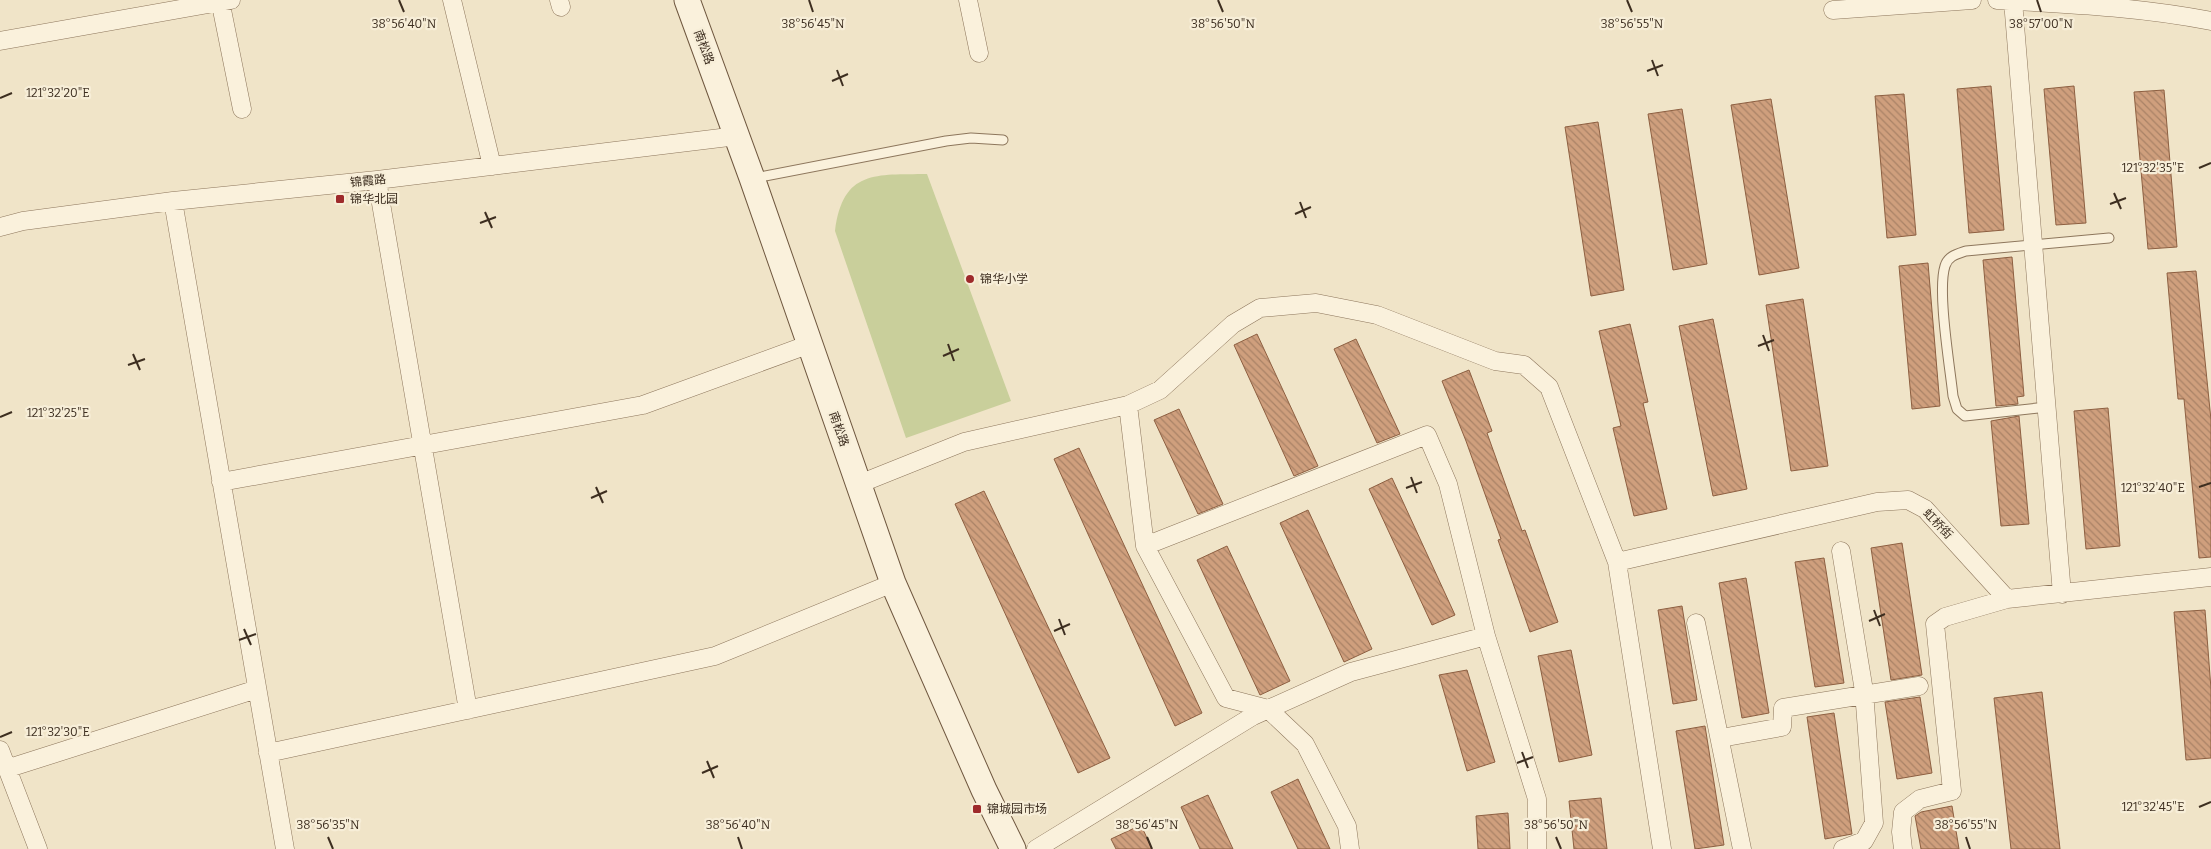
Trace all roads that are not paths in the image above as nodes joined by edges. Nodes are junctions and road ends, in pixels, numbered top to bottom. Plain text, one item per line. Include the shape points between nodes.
1 (452, 0) edge
2 (687, 0) edge
3 (968, 0) edge
4 (1972, 0) edge
5 (2002, 0) edge
6 (224, 1) edge
7 (2172, 7) edge
8 (1833, 10) dead end
9 (2211, 21) edge
10 (0, 41) edge
11 (979, 53) dead end
12 (242, 109) dead end
13 (737, 136) junction
14 (1003, 140) dead end
15 (492, 166) junction
16 (752, 178) junction
17 (377, 180) junction
18 (172, 201) junction
19 (0, 227) edge
20 (2109, 238) dead end
21 (2033, 245) junction
22 (810, 344) junction
23 (1128, 405) junction
24 (2046, 407) junction
25 (422, 446) junction
26 (221, 482) junction
27 (859, 484) junction
28 (1145, 546) junction
29 (1841, 551) dead end
30 (1617, 562) junction
31 (2211, 577) edge
32 (893, 583) junction
33 (2062, 594) junction
34 (2007, 599) junction
35 (1696, 623) dead end
36 (1486, 636) junction
37 (1919, 686) dead end
38 (257, 689) junction
39 (1864, 695) junction
40 (1268, 709) junction
41 (468, 710) junction
42 (1721, 738) junction
43 (0, 750) edge
44 (268, 753) junction
45 (9, 768) junction
46 (38, 849) edge
47 (285, 849) edge
48 (1013, 849) edge
49 (1036, 849) edge
50 (1350, 849) edge
51 (1537, 849) edge
52 (1662, 849) edge
53 (1742, 849) edge
54 (1843, 849) edge
55 (1903, 849) edge

1 - 15 street
2 - 13 street, 南松路
3 - 11 street
4 - 8 street
5 - 7 street
5 - 21 street
6 - 10 street
6 - 12 street
7 - 9 street
13 - 15 street, 锦霞路
13 - 16 street, 南松路
14 - 16 lane via 971,138 946,141
15 - 17 street, 锦霞路
16 - 22 street, 南松路
17 - 18 street, 锦霞路
17 - 25 street
18 - 19 street, 锦霞路
18 - 26 street
20 - 21 lane
21 - 24 street
21 - 24 lane via 1966,251 1952,256 1946,265 1943,288 1957,409 1965,416
22 - 25 street via 643,404
22 - 27 street, 南松路
23 - 27 street via 964,442
23 - 28 street
23 - 30 street via 1160,390 1233,324 1260,308 1316,303 1377,315 1495,361 1524,365 1549,387
24 - 33 street
25 - 26 street
25 - 41 street
26 - 38 street
27 - 32 street, 南松路
28 - 36 street via 1427,435 1448,484
28 - 40 street via 1226,698
29 - 39 street
30 - 34 street, 虹桥街 via 1877,502 1908,500 1925,509
30 - 52 street
31 - 33 street
32 - 41 street via 715,656
32 - 48 street, 南松路
33 - 34 street
34 - 55 street via 1945,617 1935,624 1952,791 1920,799 1902,812
35 - 42 street
36 - 40 street via 1351,672
36 - 51 street via 1537,799
37 - 39 street
38 - 44 street
38 - 45 street
39 - 42 street via 1783,708 1782,727
39 - 54 street via 1874,823 1864,841
40 - 49 street
40 - 50 street via 1305,744 1347,826
41 - 44 street
42 - 53 street
43 - 45 street
44 - 47 street
45 - 46 street

